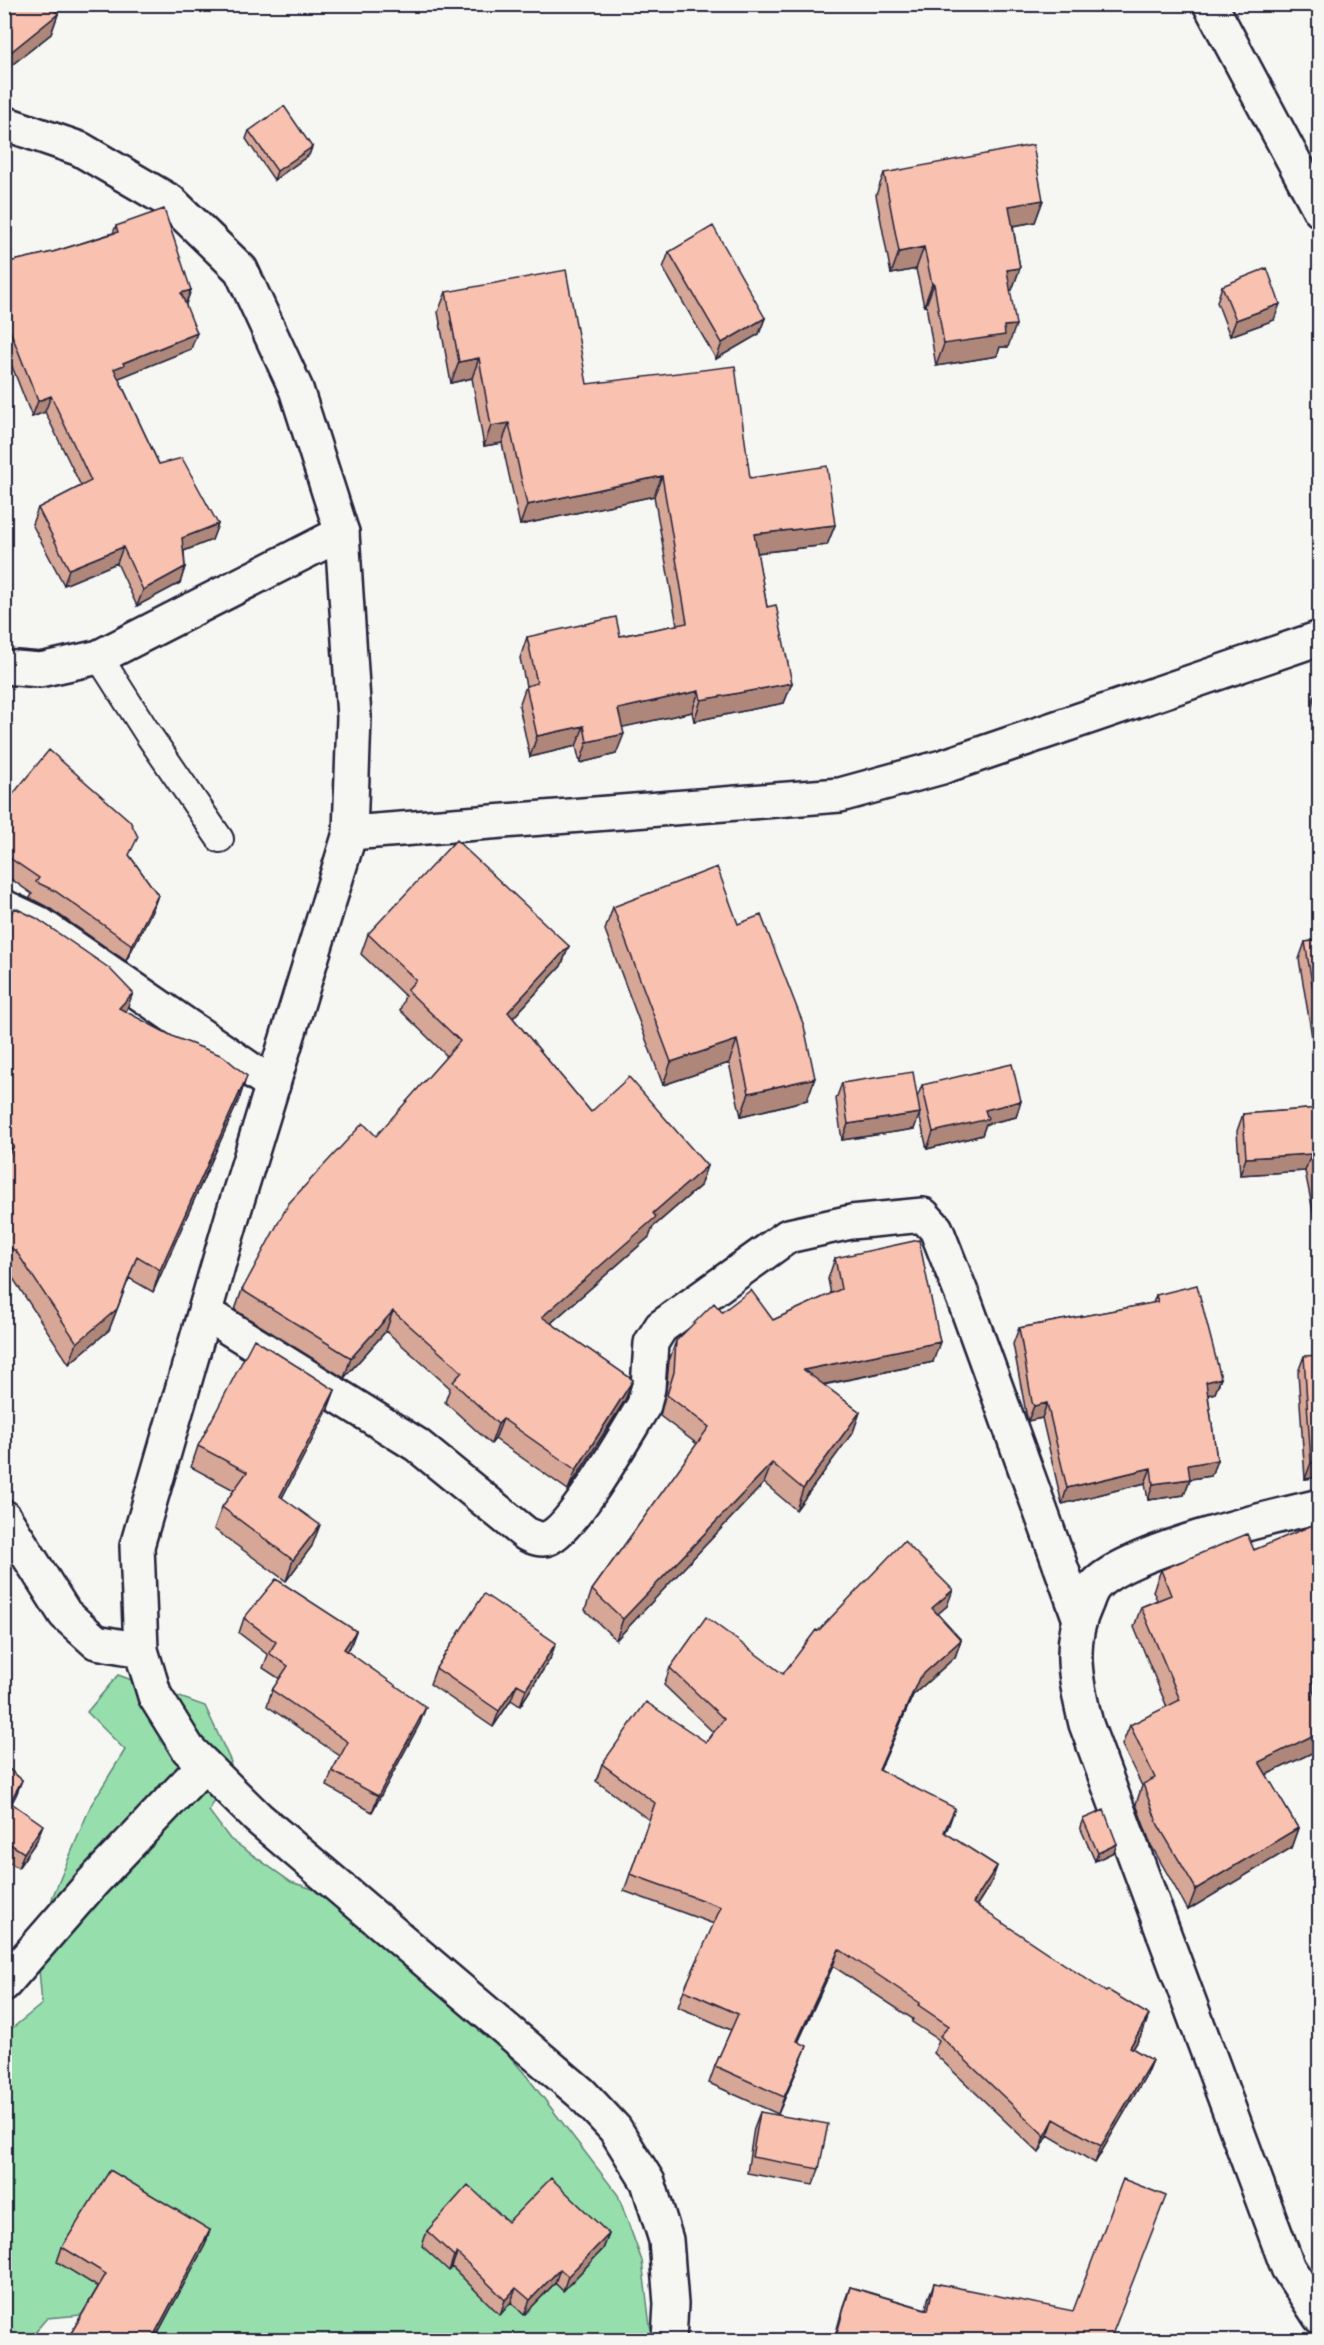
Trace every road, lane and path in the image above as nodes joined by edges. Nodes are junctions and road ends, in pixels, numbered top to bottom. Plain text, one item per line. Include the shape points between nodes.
1 (1210, 4) edge
2 (4, 123) edge
3 (1320, 210) edge
4 (342, 533) junction
5 (1320, 638) edge
6 (99, 657) junction
7 (4, 667) edge
8 (350, 833) junction
9 (220, 839) dead end
10 (4, 907) edge
11 (273, 1085) junction
12 (205, 1313) junction
13 (1320, 1506) edge
14 (4, 1517) edge
15 (1079, 1617) junction
16 (141, 1650) junction
17 (204, 1765) junction
18 (4, 1984) edge
19 (1320, 2317) edge
20 (669, 2340) edge

1 - 3 street
2 - 4 street via 80,149 171,202 241,270 296,389
4 - 6 street
4 - 8 street via 354,717
5 - 8 street via 942,767 840,795
6 - 7 street via 40,670
6 - 9 lane
8 - 11 street
10 - 11 street via 38,923
11 - 12 street
12 - 15 street via 417,1445 526,1534 546,1539 557,1533 579,1508 644,1405 651,1343 661,1327 788,1236 851,1222 923,1215 936,1229 966,1305
12 - 16 street via 137,1546
13 - 15 street via 1257,1520 1152,1554 1113,1572 1094,1587
14 - 16 street via 65,1614 96,1642
15 - 19 street via 1074,1673 1086,1724 1288,2268
16 - 17 street via 156,1696 188,1749
17 - 18 street via 92,1883
17 - 20 street via 258,1818 581,2093 615,2129 648,2182 666,2240 671,2304

